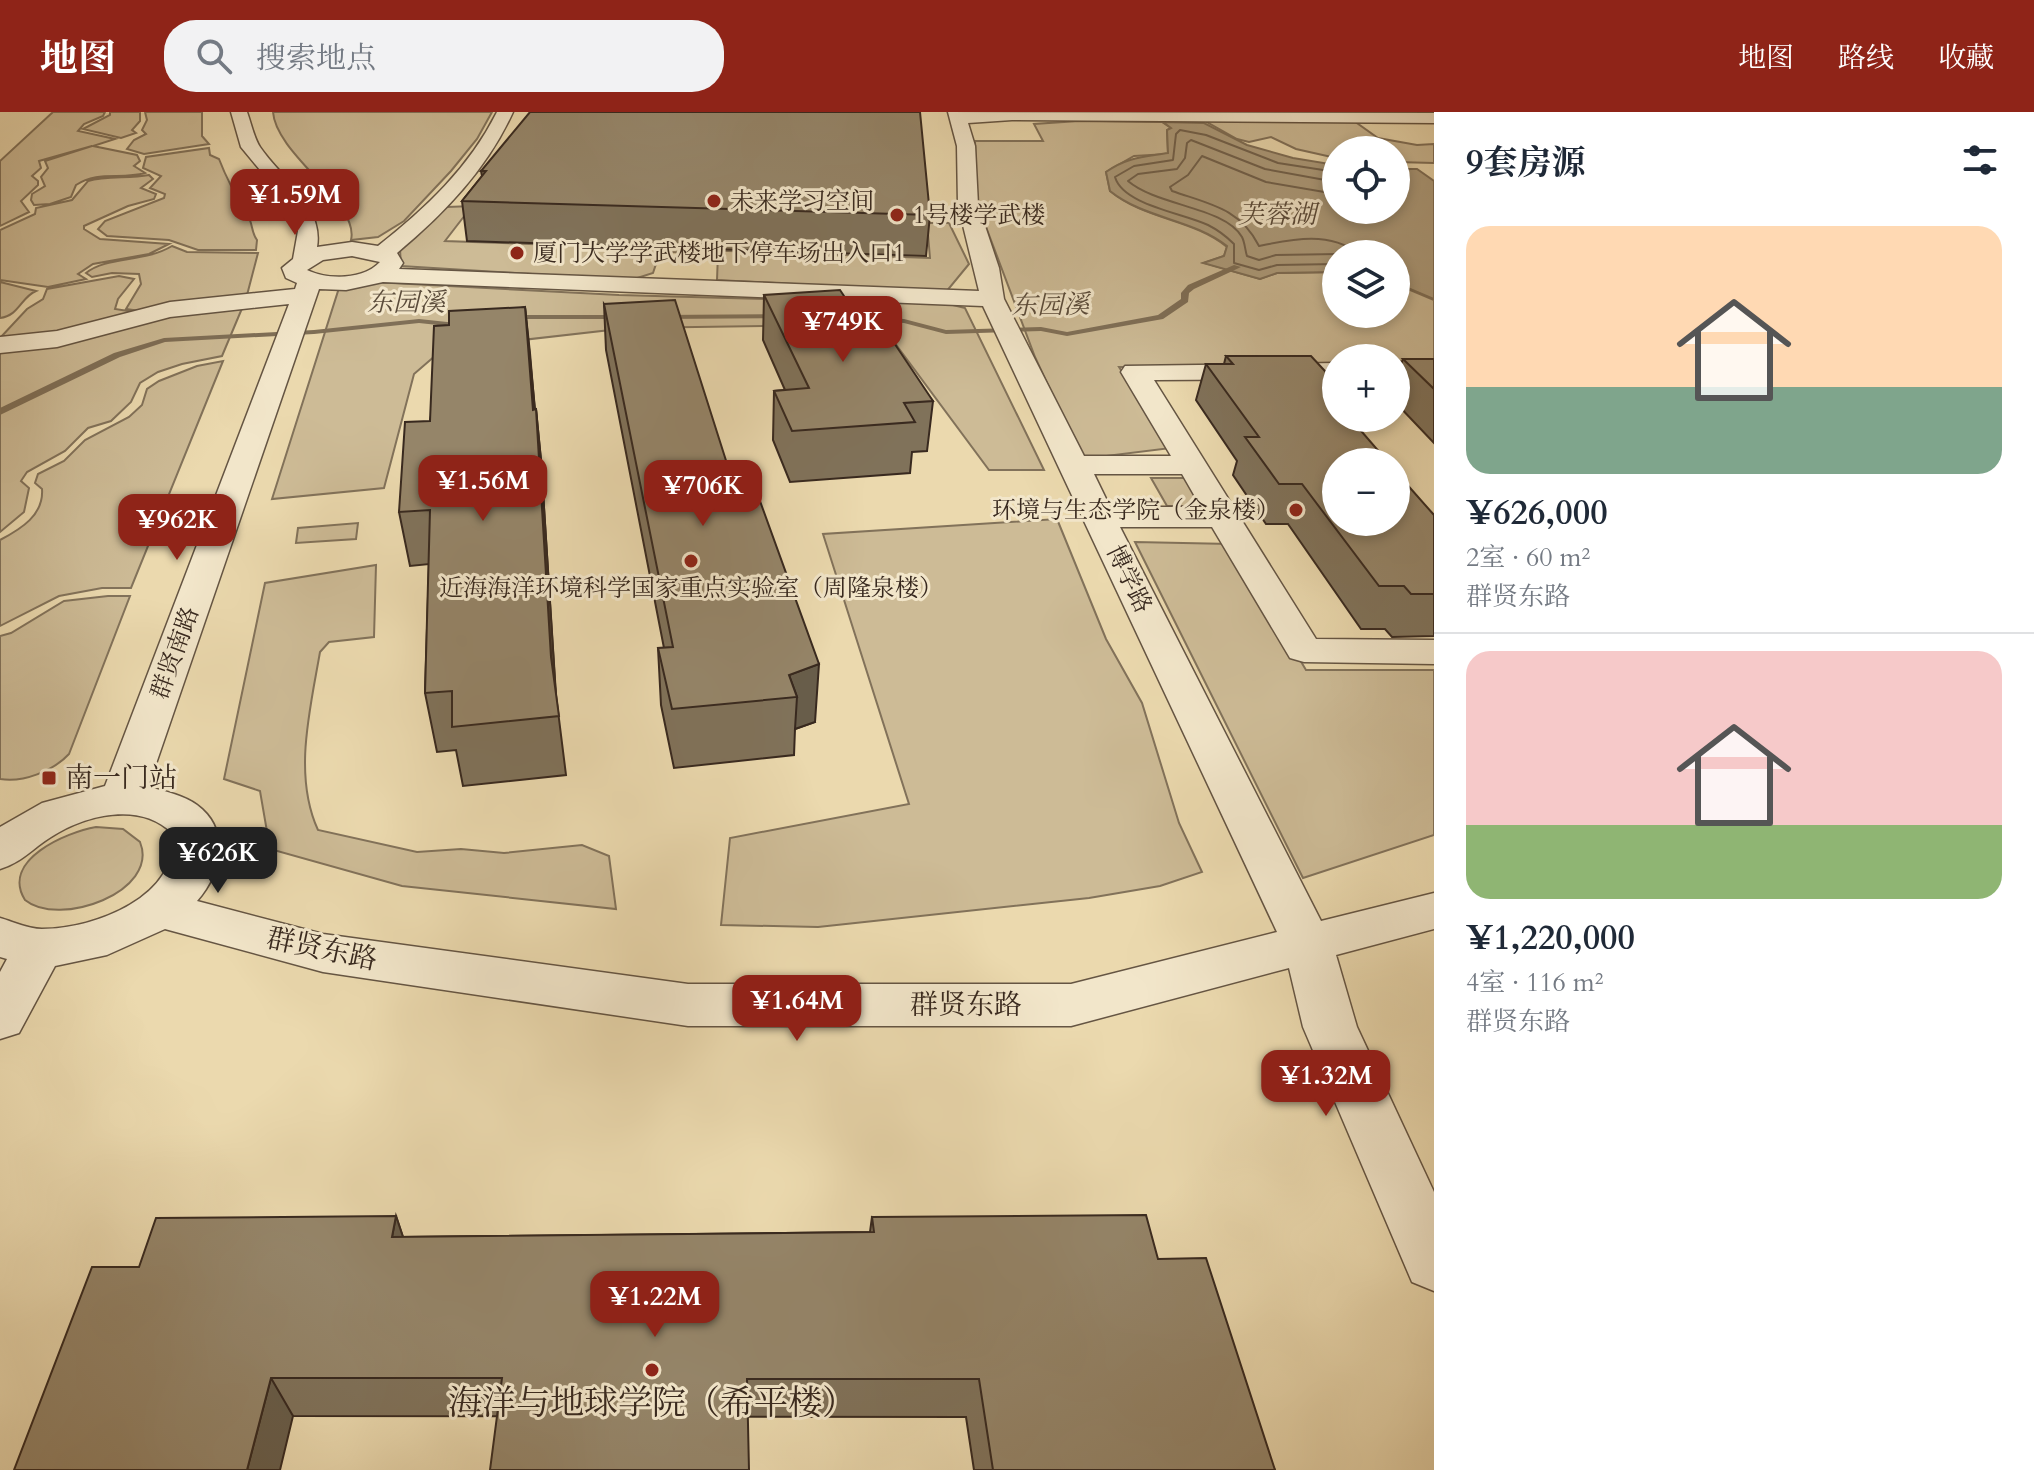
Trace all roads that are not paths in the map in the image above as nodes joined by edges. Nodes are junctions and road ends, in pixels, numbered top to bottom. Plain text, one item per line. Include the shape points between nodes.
1 (239, 112) edge
2 (505, 112) edge
3 (993, 113) edge
4 (957, 115) edge
5 (1434, 118) edge
6 (381, 264) junction
7 (301, 300) junction
8 (1002, 320) junction
9 (0, 345) edge
10 (1410, 370) edge
11 (1434, 370) edge
12 (1322, 371) edge
13 (1073, 465) junction
14 (1191, 465) junction
15 (1099, 517) junction
16 (1223, 517) junction
17 (1434, 652) edge
18 (122, 799) junction
19 (0, 853) edge
20 (159, 909) junction
21 (1434, 911) edge
22 (20, 943) edge
23 (1308, 944) junction
24 (0, 1018) edge
25 (1434, 1261) edge

1 - 7 street, 群贤南路 via 250,147 288,191 309,231
2 - 6 street via 497,132 461,181
3 - 4 street
3 - 5 street
4 - 8 street, 博学路 via 966,146 968,205
6 - 7 street
6 - 7 street via 352,249
6 - 8 street
7 - 9 street via 196,305 63,338
7 - 18 street, 群贤南路
8 - 13 street, 博学路
10 - 11 street
12 - 14 street via 1135,372
13 - 14 street
13 - 15 street, 博学路
14 - 16 street
15 - 16 street
15 - 23 street, 博学路
16 - 17 street via 1304,650
18 - 19 street via 82,805 46,819
18 - 20 street via 155,802 183,815 196,834 196,858 184,884
20 - 22 street via 125,930 85,944
20 - 23 street, 群贤东路 via 323,953 688,1005 1071,1005
21 - 23 street, 群贤东路
22 - 24 street
23 - 25 street, 博学路 via 1330,1027

